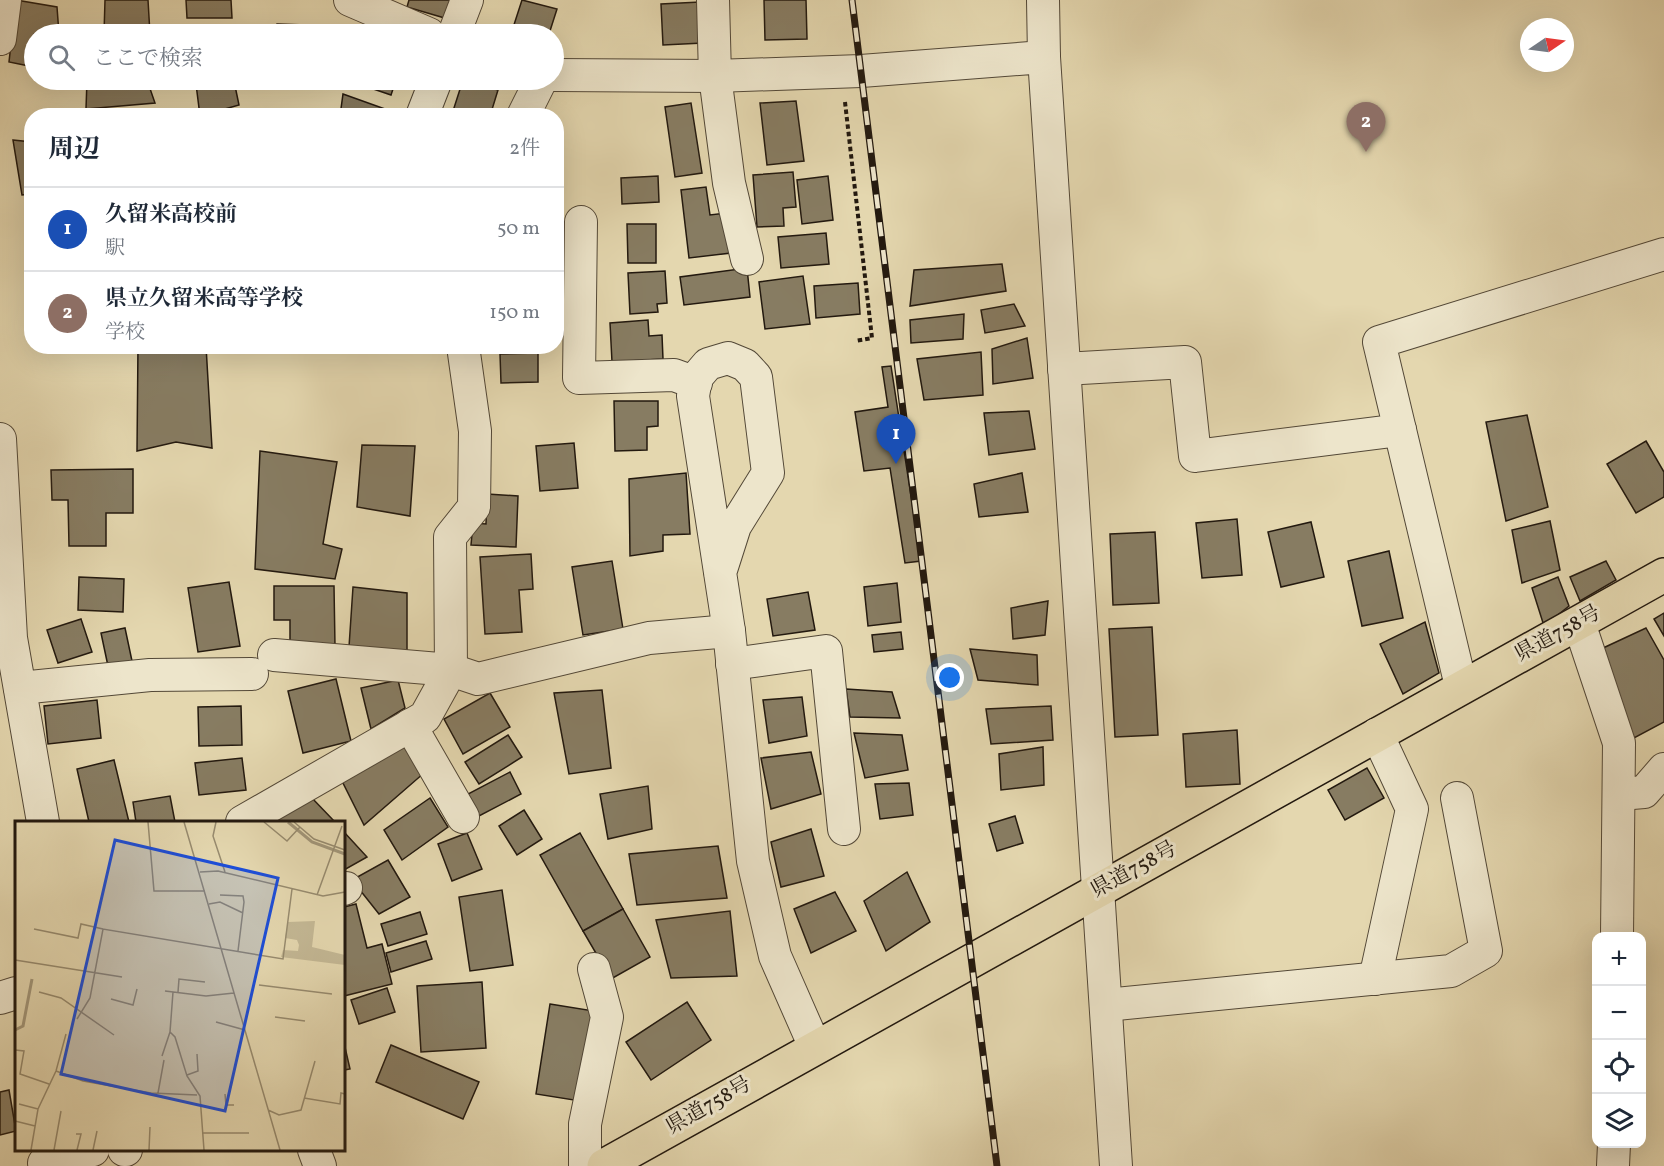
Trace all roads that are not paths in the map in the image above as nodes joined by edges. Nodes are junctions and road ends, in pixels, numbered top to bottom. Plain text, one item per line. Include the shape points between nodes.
1 (5, 0) edge
2 (350, 0) edge
3 (467, 0) edge
4 (713, 0) edge
5 (1043, 0) edge
6 (405, 24) edge
7 (458, 24) edge
8 (0, 39) edge
9 (1044, 57) junction
10 (564, 75) edge
11 (715, 76) junction
12 (432, 90) edge
13 (536, 90) edge
14 (425, 108) edge
15 (527, 108) edge
16 (581, 222) dead end
17 (1664, 254) edge
18 (747, 259) dead end
19 (464, 354) edge
20 (1064, 369) junction
21 (696, 383) junction
22 (1400, 430) junction
23 (0, 439) edge
24 (720, 573) junction
25 (1664, 575) edge
26 (1579, 623) junction
27 (729, 632) junction
28 (732, 664) junction
29 (451, 670) junction
30 (1461, 686) junction
31 (20, 688) junction
32 (410, 725) junction
33 (1377, 734) junction
34 (1664, 769) edge
35 (1620, 794) junction
36 (1457, 798) dead end
37 (463, 817) dead end
38 (43, 821) edge
39 (244, 821) edge
40 (844, 829) dead end
41 (1097, 891) junction
42 (1617, 932) edge
43 (594, 969) dead end
44 (1375, 979) junction
45 (15, 993) edge
46 (0, 998) edge
47 (1106, 1005) junction
48 (815, 1047) junction
49 (1614, 1148) edge
50 (86, 1151) edge
51 (315, 1151) edge
52 (45, 1166) edge
53 (320, 1166) edge
54 (585, 1166) edge
55 (604, 1166) edge
56 (1116, 1166) edge
57 (1613, 1166) edge

1 - 8 street
2 - 6 street
3 - 7 street
4 - 11 street
5 - 9 street
9 - 11 street via 842,72
9 - 20 street
10 - 11 street
11 - 18 street via 729,183
12 - 14 street
13 - 15 street
16 - 21 street via 579,378 674,375
17 - 22 street via 1379,342
19 - 29 street via 476,431 474,507 450,537
20 - 22 street via 1185,362 1195,456
20 - 41 street
21 - 24 street via 693,396
21 - 24 street via 708,364 728,358 745,365 756,377 768,473 735,526
22 - 30 street
23 - 31 street via 11,638
24 - 27 street
25 - 26 main road, 県道758号
26 - 30 main road, 県道758号
26 - 35 street via 1618,743
27 - 28 street
27 - 29 street via 650,638 478,679
28 - 40 street via 826,651
28 - 48 street via 753,861 775,956
29 - 31 street via 263,665
29 - 32 street via 425,717
30 - 33 main road, 県道758号
31 - 38 street
32 - 37 street
32 - 39 street
33 - 41 main road, 県道758号
33 - 44 street via 1412,809
34 - 35 street via 1644,792
35 - 42 street
36 - 44 street via 1486,951 1451,971
41 - 47 street
41 - 48 main road, 県道758号
43 - 54 street via 607,1017 585,1124
44 - 47 street
45 - 46 street
47 - 56 street
48 - 55 main road, 県道758号
49 - 57 street
50 - 52 street
51 - 53 street

